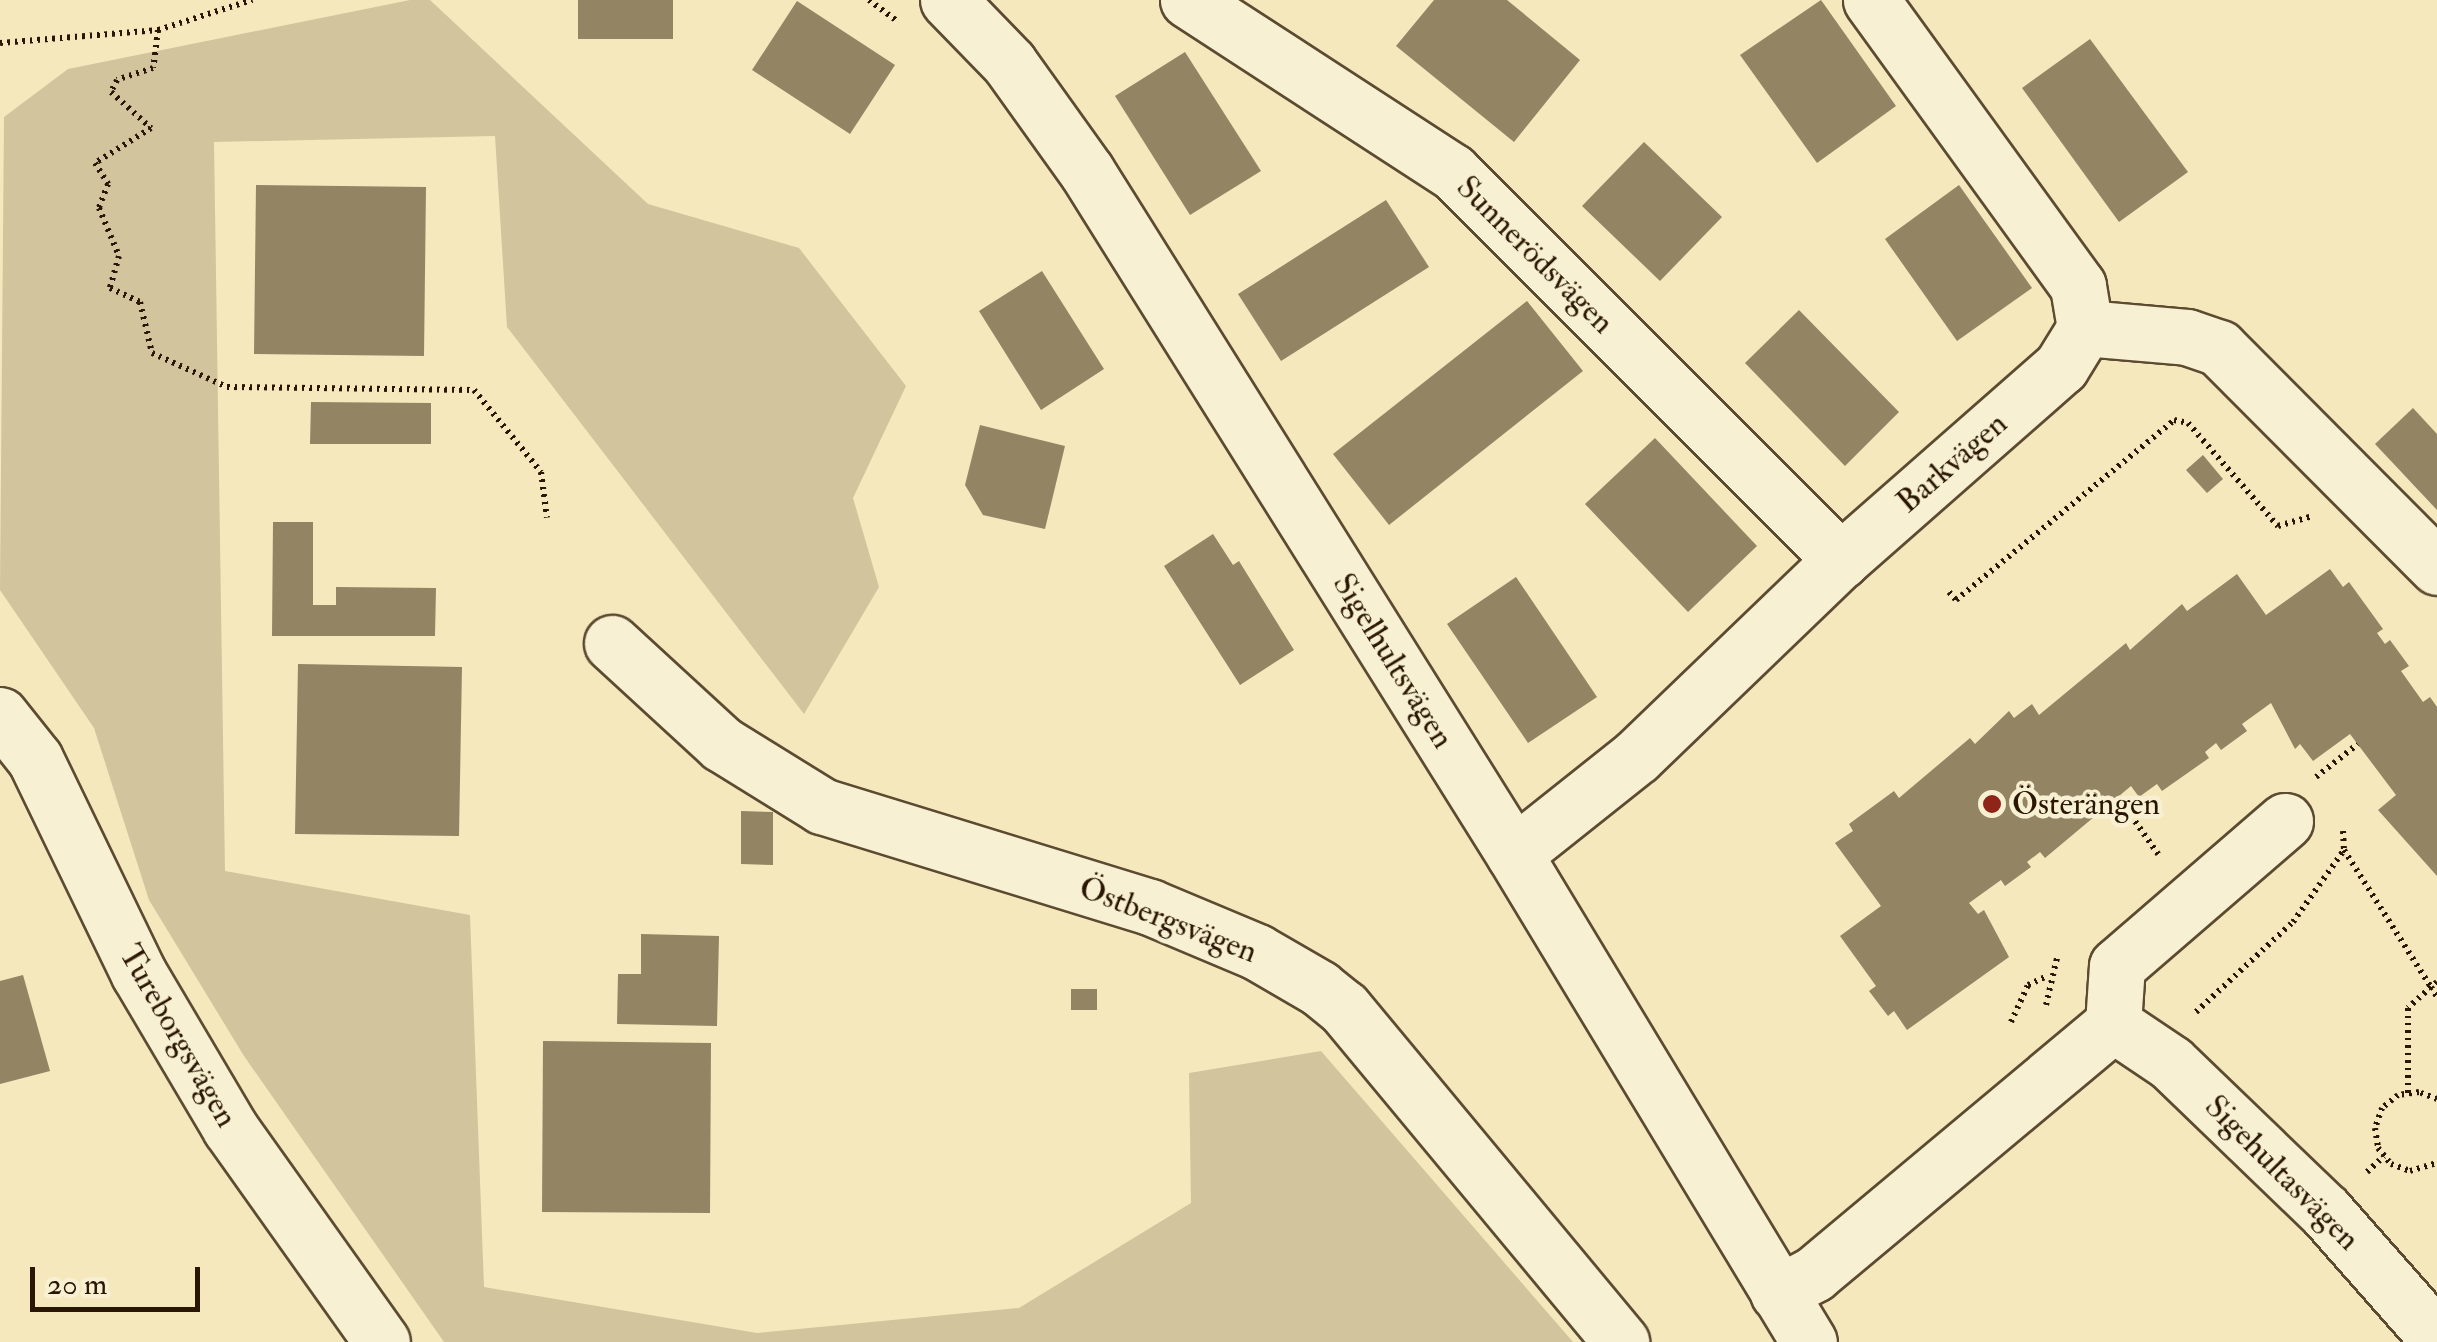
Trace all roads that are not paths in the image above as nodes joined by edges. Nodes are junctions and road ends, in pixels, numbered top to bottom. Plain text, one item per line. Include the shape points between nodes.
1 (1188, 0) edge
2 (1871, 0) edge
3 (979, 10) edge
4 (2085, 328) junction
5 (1841, 560) junction
6 (2437, 567) edge
7 (612, 643) dead end
8 (0, 716) edge
9 (2298, 800) road end
10 (1514, 854) junction
11 (2113, 1024) junction
12 (1778, 1294) junction
13 (2437, 1338) edge
14 (382, 1342) edge
15 (1622, 1342) edge
16 (1809, 1342) edge

1 - 5 street, Sunnerödsvägen via 1452,172
2 - 4 street via 2078,286
3 - 10 street, Sigelhultsvägen
4 - 5 street, Barkvägen via 2061,367
4 - 6 street via 2186,337 2218,348
5 - 10 street, Barkvägen via 1637,756
7 - 15 street, Östbergsvägen via 722,744 822,806 1150,907 1256,952 1319,988 1344,1008
8 - 14 street, Tureborgsvägen via 35,760 139,974 230,1128
9 - 11 street via 2117,966
10 - 12 street, Sigelhultsvägen
11 - 12 street via 1814,1274
11 - 13 street, Sigehultasvägen via 2171,1063 2325,1212
12 - 16 street, Sigelhultsvägen

